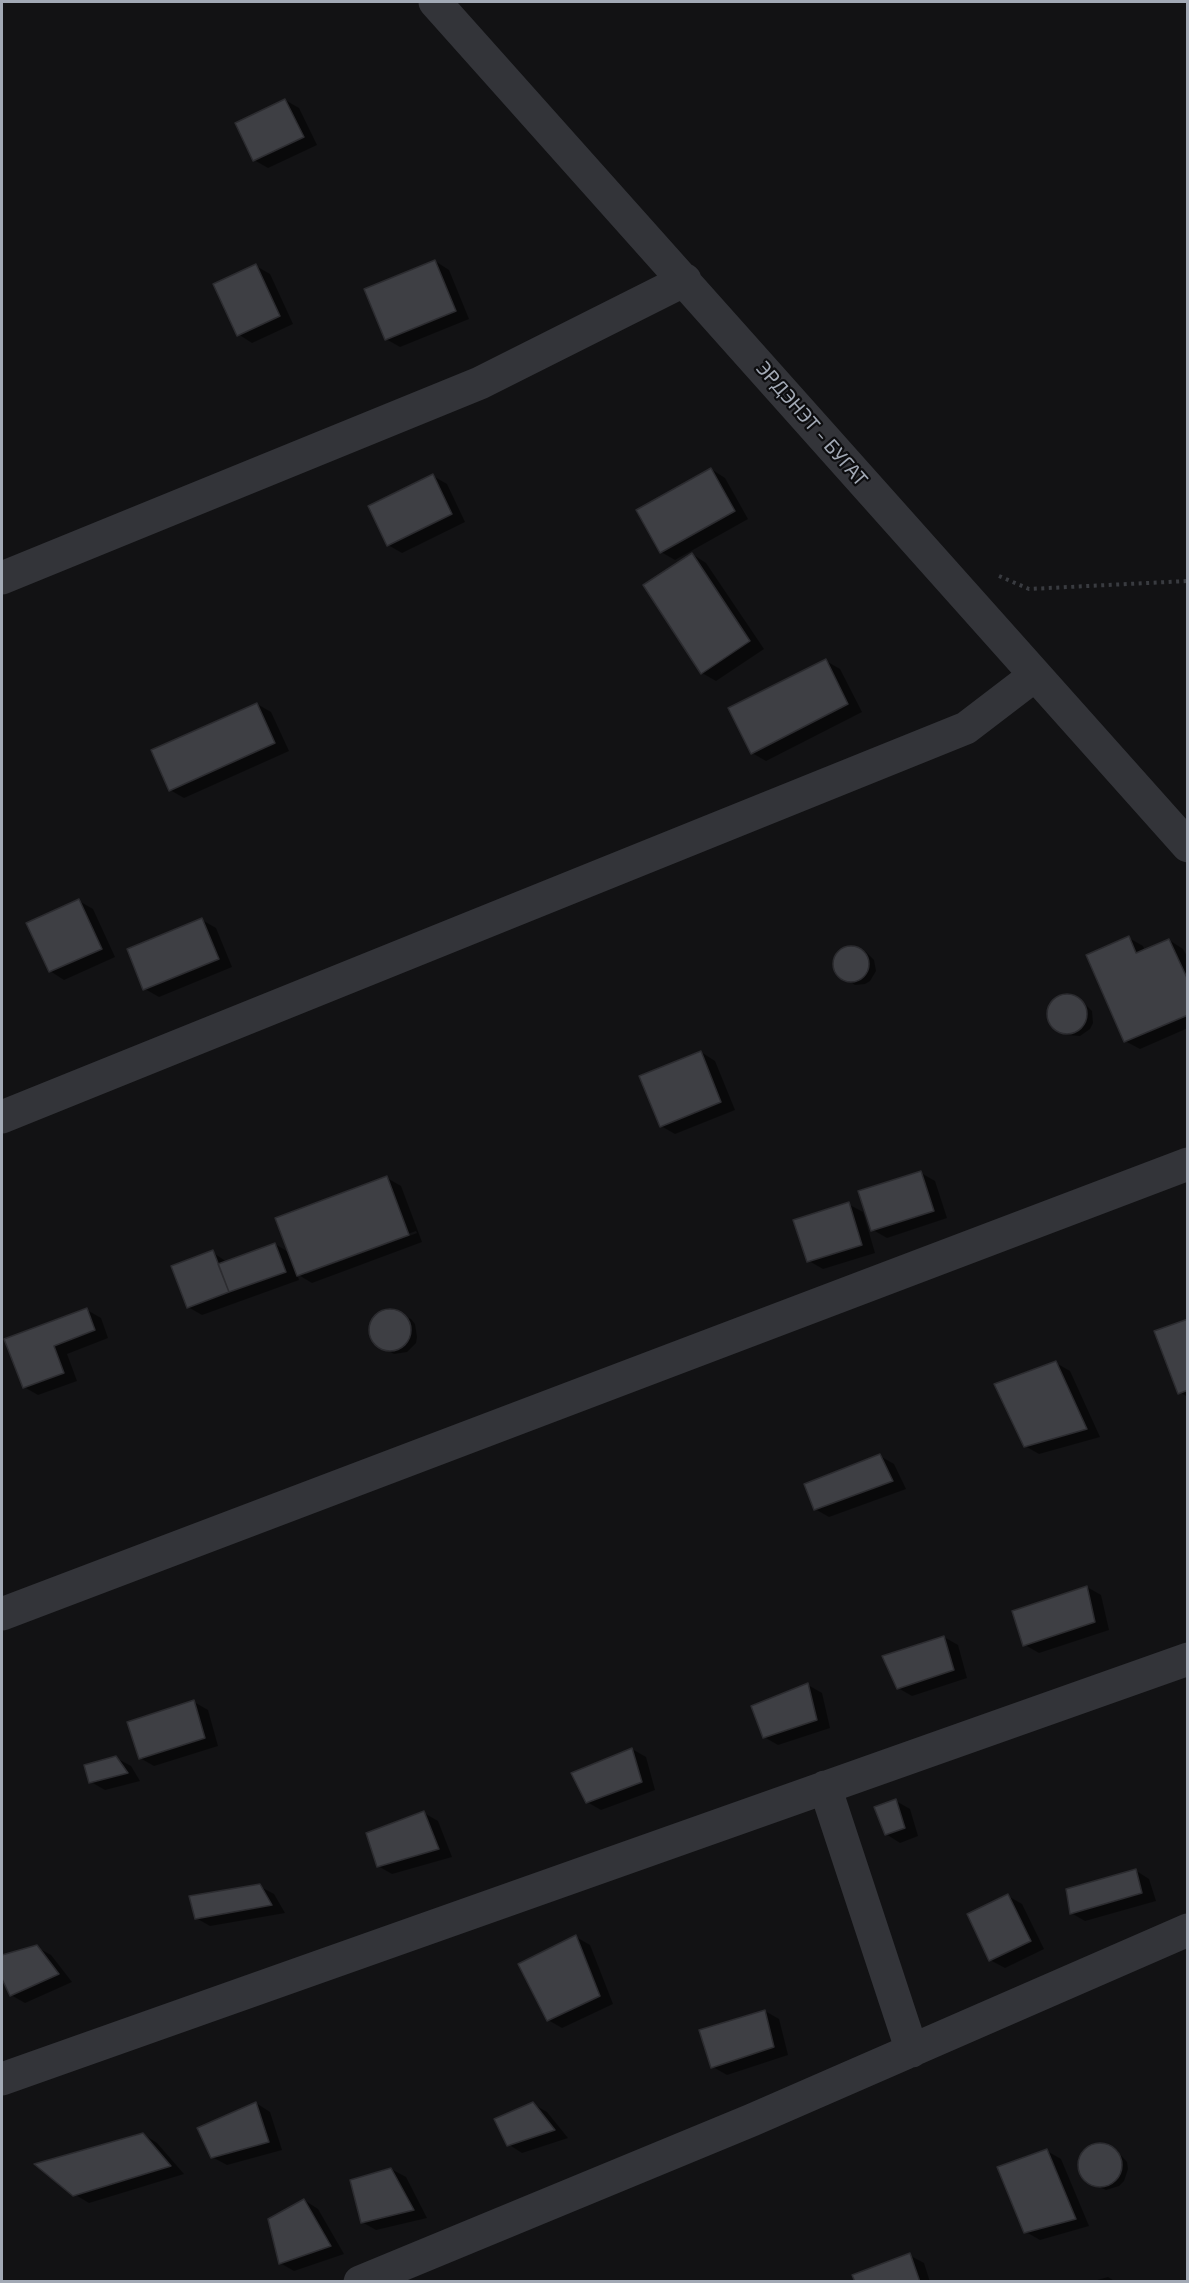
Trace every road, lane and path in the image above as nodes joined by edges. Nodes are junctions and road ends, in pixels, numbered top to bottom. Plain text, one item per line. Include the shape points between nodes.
1 (435, 2) edge
2 (685, 280) junction
3 (997, 575) dead end
4 (2, 578) edge
5 (1188, 581) edge
6 (1034, 676) junction
7 (1188, 846) edge
8 (2, 1117) edge
9 (1188, 1164) edge
10 (2, 1614) edge
11 (1188, 1659) edge
12 (825, 1787) junction
13 (1188, 1930) edge
14 (912, 2051) junction
15 (2, 2079) edge
16 (360, 2282) edge

1 - 2 street, ЭРДЭНЭТ - БУГАТ
2 - 4 street via 480,383
2 - 6 street, ЭРДЭНЭТ - БУГАТ
3 - 5 path via 1029,589
6 - 7 street, ЭРДЭНЭТ - БУГАТ
6 - 8 street via 966,728
9 - 10 street
11 - 12 street
12 - 14 street
12 - 15 street
13 - 14 street
14 - 16 street

